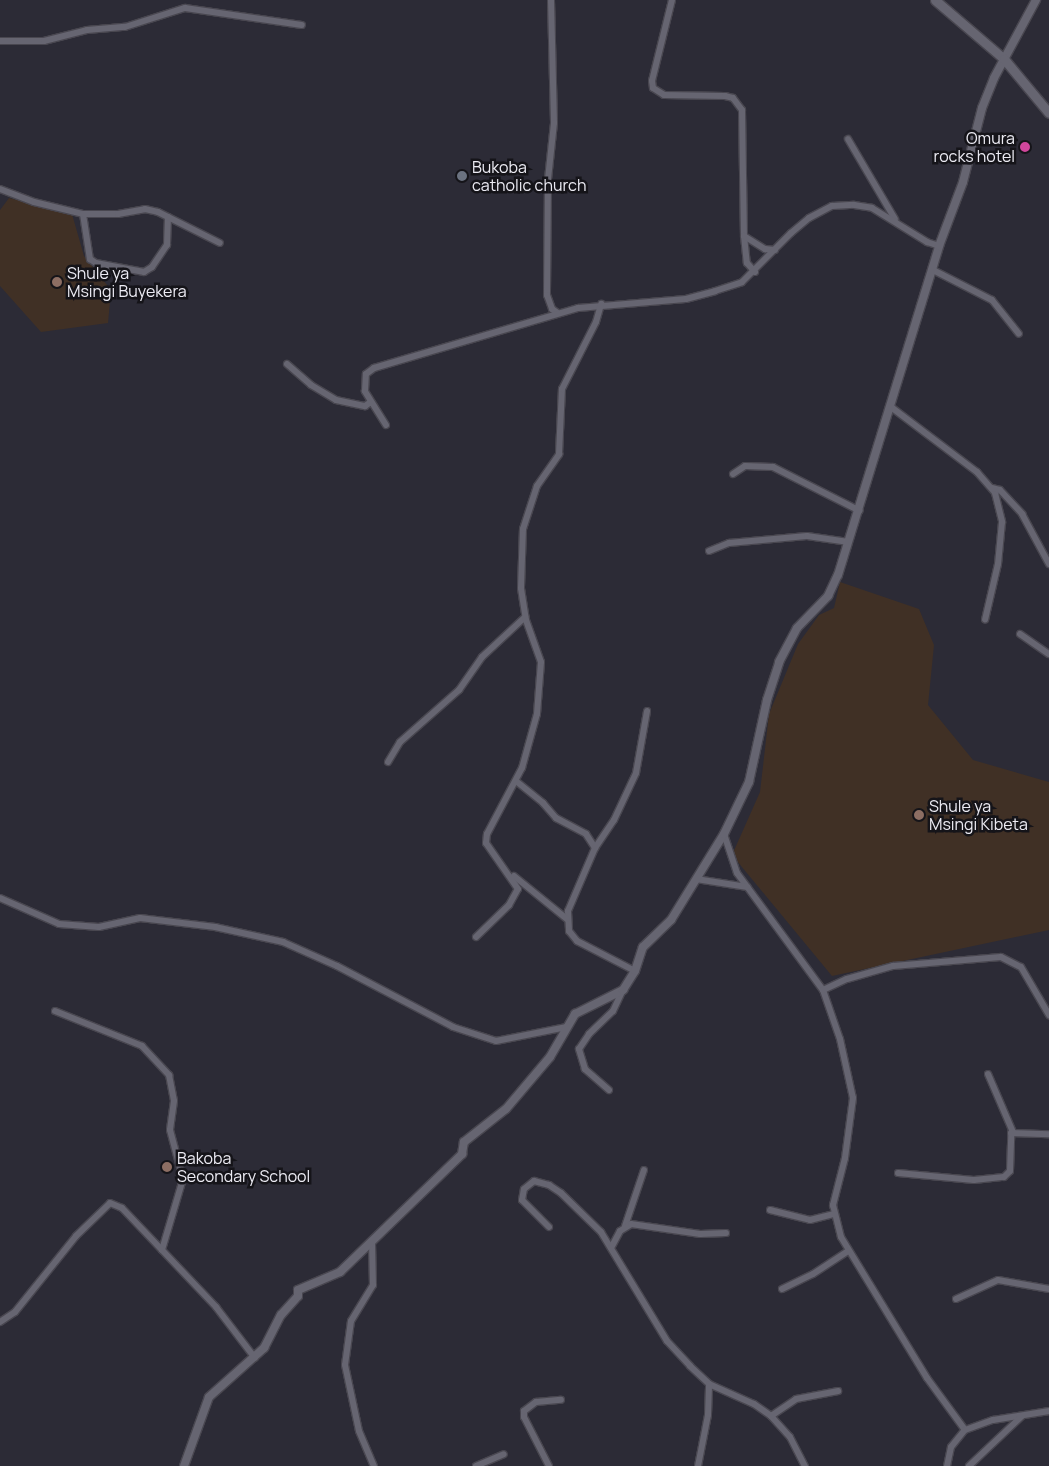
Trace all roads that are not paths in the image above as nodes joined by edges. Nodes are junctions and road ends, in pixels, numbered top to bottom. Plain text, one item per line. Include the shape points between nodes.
1 (551, 0) edge
2 (672, 0) edge
3 (935, 0) edge
4 (1036, 0) edge
5 (302, 25) dead end
6 (0, 41) edge
7 (1004, 59) junction
8 (1049, 113) edge
9 (848, 139) dead end
10 (0, 189) edge
11 (83, 214) junction
12 (168, 217) junction
13 (895, 219) junction
14 (744, 236) junction
15 (220, 243) dead end
16 (939, 246) junction
17 (775, 250) junction
18 (933, 270) junction
19 (755, 272) junction
20 (601, 304) junction
21 (558, 313) junction
22 (1020, 334) dead end
23 (287, 364) dead end
24 (370, 402) junction
25 (891, 407) junction
26 (386, 424) dead end
27 (733, 474) dead end
28 (992, 488) junction
29 (860, 511) junction
30 (849, 542) junction
31 (709, 551) dead end
32 (1049, 564) edge
33 (525, 616) junction
34 (985, 620) dead end
35 (1020, 634) dead end
36 (1049, 654) edge
37 (647, 711) dead end
38 (388, 762) dead end
39 (516, 781) junction
40 (724, 834) junction
41 (595, 848) junction
42 (508, 871) junction
43 (696, 879) junction
44 (747, 887) junction
45 (0, 898) edge
46 (567, 919) junction
47 (476, 937) dead end
48 (635, 971) junction
49 (623, 990) junction
50 (823, 990) junction
51 (55, 1011) dead end
52 (1049, 1015) edge
53 (567, 1027) junction
54 (988, 1074) dead end
55 (609, 1090) dead end
56 (1013, 1132) junction
57 (1049, 1134) edge
58 (644, 1170) dead end
59 (898, 1173) dead end
60 (770, 1210) dead end
61 (834, 1214) junction
62 (625, 1226) junction
63 (549, 1227) dead end
64 (726, 1233) dead end
65 (372, 1242) junction
66 (611, 1248) junction
67 (162, 1250) junction
68 (848, 1251) junction
69 (782, 1289) dead end
70 (1049, 1289) edge
71 (956, 1299) dead end
72 (0, 1322) edge
73 (255, 1358) junction
74 (709, 1384) junction
75 (838, 1391) dead end
76 (561, 1400) dead end
77 (1049, 1411) edge
78 (1022, 1415) junction
79 (771, 1416) junction
80 (965, 1430) junction
81 (504, 1454) dead end
82 (187, 1465) edge
83 (374, 1466) edge
84 (476, 1466) edge
85 (549, 1466) edge
86 (698, 1466) edge
87 (805, 1466) edge
88 (947, 1466) edge
89 (969, 1466) edge

1 - 21 street via 554,124 548,179 547,295 552,309
2 - 14 street via 653,88 664,95 725,96 739,105 743,120
3 - 7 main road
4 - 7 street
5 - 6 street via 185,8 125,27 87,30 44,41
7 - 8 main road
7 - 16 street via 982,108 963,182
9 - 13 street
10 - 11 street via 34,202
11 - 12 street via 118,214 145,209
11 - 12 street via 90,259 96,264 144,272 152,267 167,245
12 - 15 street
13 - 16 street via 927,242
13 - 17 street via 872,208 832,206 809,218
14 - 17 street via 765,249
14 - 19 street via 747,263
16 - 18 street
17 - 19 street
18 - 22 street via 992,300
18 - 25 street
19 - 20 street via 742,282 686,299
20 - 21 street
20 - 33 street via 596,322 562,389 559,454 537,486 523,529 521,588
21 - 24 street via 374,368 366,374 364,382
23 - 24 street via 311,385 336,400 365,406
24 - 26 street
25 - 28 street via 977,472
25 - 29 street
27 - 29 street via 746,466 773,468
28 - 32 street via 1000,490 1022,514
28 - 34 street via 1000,505 1002,522 997,580
29 - 30 street
30 - 31 street via 807,536 729,543
30 - 40 street via 828,596 797,628 779,662 766,700 749,782
33 - 38 street via 514,631 482,658 460,690 400,742
33 - 39 street via 539,651 541,675 533,734
35 - 36 street
37 - 41 street via 636,773 614,820
39 - 41 street via 556,818 586,834
39 - 42 street via 486,839 489,850
40 - 43 street
40 - 44 street via 730,859
41 - 46 street
42 - 46 street
42 - 47 street via 518,887 516,898
43 - 44 street
43 - 48 street via 671,920 643,947
44 - 50 street
45 - 53 street via 59,924 98,926 140,918 215,928 283,942 338,966 453,1027 496,1041
46 - 48 street via 569,931 577,941
48 - 49 street
49 - 53 street via 582,1009
49 - 55 street via 613,1011 589,1034 579,1049 585,1069
50 - 52 street via 847,979 893,966 1001,957 1021,967
50 - 61 street via 852,1089 848,1142 836,1187
51 - 67 street via 142,1046 169,1075 174,1100 170,1130 183,1179
53 - 65 street via 550,1057 506,1109 464,1142 462,1154
54 - 56 street
56 - 57 street
56 - 59 street via 1010,1134 1010,1170 1004,1178 965,1180
58 - 62 street
60 - 61 street via 810,1220
61 - 68 street
62 - 64 street via 638,1223 700,1234
62 - 66 street
63 - 66 street via 522,1200 524,1189 534,1181 549,1185 576,1205
65 - 73 street via 340,1272 298,1290 298,1296 281,1315 269,1341
65 - 83 street via 373,1285 351,1321 345,1365 359,1431
66 - 74 street via 667,1341
67 - 72 street via 122,1208 110,1203 76,1236 15,1312
67 - 73 street via 216,1307
68 - 69 street
68 - 80 street via 927,1378
70 - 71 street via 998,1280
73 - 82 street via 209,1397
74 - 79 street via 754,1404
74 - 86 street via 708,1414
75 - 79 street via 801,1397
76 - 85 street via 536,1402 524,1411
77 - 78 street
78 - 80 street
78 - 89 street
79 - 87 street via 790,1436
80 - 88 street via 951,1447
81 - 84 street

